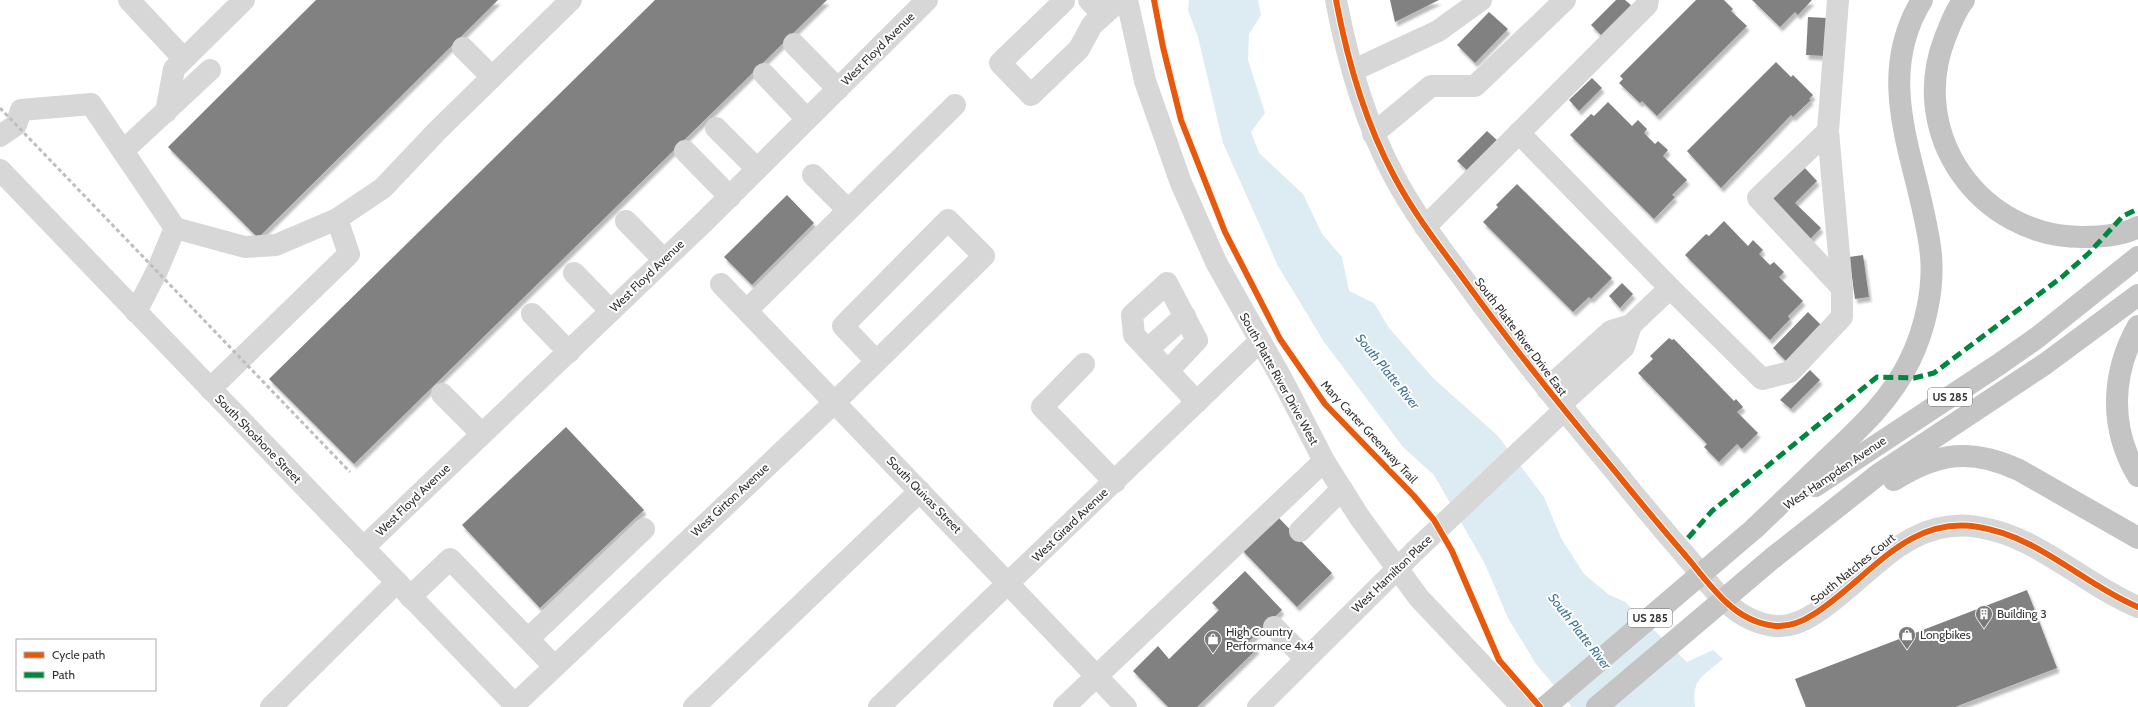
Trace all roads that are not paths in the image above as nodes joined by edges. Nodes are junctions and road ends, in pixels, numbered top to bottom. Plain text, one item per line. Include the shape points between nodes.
1 (129, 0) edge
2 (244, 0) edge
3 (571, 0) edge
4 (927, 0) edge
5 (1120, 0) edge
6 (1127, 0) edge
7 (1336, 0) edge
8 (1480, 0) edge
9 (1565, 0) edge
10 (1648, 0) edge
11 (1838, 0) edge
12 (1922, 0) edge
13 (1964, 0) edge
14 (1064, 1) dead end
15 (1096, 8) edge
16 (794, 44) dead end
17 (463, 48) dead end
18 (184, 59) junction
19 (210, 70) dead end
20 (1354, 70) junction
21 (764, 74) dead end
22 (492, 77) junction
23 (838, 89) junction
24 (955, 105) dead end
25 (166, 112) junction
26 (807, 119) junction
27 (716, 128) dead end
28 (1828, 131) junction
29 (1519, 133) junction
30 (1374, 134) junction
31 (0, 136) edge
32 (123, 151) junction
33 (685, 151) dead end
34 (757, 169) junction
35 (0, 170) edge
36 (813, 175) dead end
37 (730, 197) junction
38 (848, 210) junction
39 (337, 220) junction
40 (626, 221) dead end
41 (1426, 227) junction
42 (2138, 227) edge
43 (174, 228) junction
44 (2138, 257) edge
45 (664, 260) junction
46 (574, 273) dead end
47 (721, 284) dead end
48 (1670, 288) junction
49 (1842, 288) junction
50 (2138, 295) edge
51 (747, 310) junction
52 (611, 311) junction
53 (136, 312) junction
54 (532, 314) dead end
55 (1185, 316) junction
56 (2138, 326) edge
57 (1259, 342) junction
58 (1148, 349) junction
59 (569, 352) junction
60 (876, 361) junction
61 (1084, 364) dead end
62 (1168, 371) junction
63 (210, 389) junction
64 (442, 394) dead end
65 (835, 402) junction
66 (1197, 402) junction
67 (1557, 402) junction
68 (482, 434) junction
69 (1324, 461) junction
70 (2138, 476) edge
71 (1115, 482) junction
72 (1342, 490) junction
73 (920, 491) junction
74 (1755, 528) junction
75 (644, 530) dead end
76 (1300, 531) dead end
77 (2138, 538) edge
78 (363, 548) junction
79 (1774, 557) junction
80 (1398, 568) junction
81 (1009, 584) junction
82 (404, 589) junction
83 (1194, 604) dead end
84 (2138, 607) edge
85 (1776, 626) joint
86 (1274, 627) dead end
87 (528, 639) junction
88 (1306, 659) junction
89 (554, 666) junction
90 (1100, 680) junction
91 (514, 706) edge
92 (270, 707) edge
93 (694, 707) edge
94 (879, 707) edge
95 (1064, 707) edge
96 (1126, 707) edge
97 (1258, 707) edge
98 (1522, 707) edge
99 (1545, 707) edge
100 (1597, 707) edge

1 - 18 street
2 - 18 street
3 - 22 street
4 - 23 street, West Floyd Avenue
5 - 15 street
6 - 57 street, South Platte River Drive West via 1145,82 1181,183 1216,262
7 - 20 street, South Platte River Drive East
8 - 20 street via 1438,32
9 - 30 street via 1475,86 1431,86
10 - 29 street via 1647,5
11 - 28 street
12 - 74 highway via 1903,47 1898,85 1900,109 1931,256 1928,306 1920,335 1896,385 1877,409
13 - 42 highway via 1942,45 1936,65 1934,87 1935,111 1942,135 1951,158 1964,179 1995,209 2015,221 2053,235 2116,235
14 - 15 street via 1000,63 1031,96 1079,49 1092,26
16 - 23 street
17 - 22 street
18 - 25 street via 174,69
19 - 25 street
20 - 30 street, South Platte River Drive East
21 - 26 street
22 - 39 street via 382,188
23 - 26 street, West Floyd Avenue
24 - 38 street
25 - 32 street
26 - 34 street, West Floyd Avenue
27 - 34 street
28 - 49 street
28 - 49 street via 1758,198
29 - 41 street
29 - 48 street
30 - 41 street, South Platte River Drive East via 1403,193
31 - 32 street via 16,125 21,110 91,104
32 - 43 street
33 - 37 street
34 - 37 street, West Floyd Avenue
35 - 53 street, South Shoshone Street
36 - 38 street
37 - 45 street, West Floyd Avenue
38 - 51 street
39 - 43 street via 276,245 244,247
39 - 63 street via 349,254
40 - 45 street
41 - 67 street, South Platte River Drive East
43 - 53 street via 158,271
44 - 74 highway, West Hampden Avenue / US 285 via 1998,365 1852,460
45 - 52 street, West Floyd Avenue
46 - 52 street
47 - 51 street, South Quivas Street
48 - 49 street via 1762,379 1790,372 1842,317
48 - 67 street, West Hamilton Place via 1631,325 1610,331
50 - 79 highway, US 285 via 2045,364 1879,474
51 - 65 street, South Quivas Street
52 - 59 street, West Floyd Avenue
53 - 63 street, South Shoshone Street
54 - 59 street
55 - 58 street
55 - 58 street via 1167,283 1132,315 1134,335
55 - 62 street via 1197,340
56 - 70 highway via 2129,342 2121,366 2116,393 2117,419 2122,442
57 - 66 street, West Girard Avenue
57 - 69 street, South Platte River Drive West via 1284,383
58 - 62 street
59 - 68 street, West Floyd Avenue
60 - 60 street, West Girton Avenue via 984,256 948,220 843,326
60 - 65 street, West Girton Avenue
61 - 71 street via 1042,407
62 - 66 street
63 - 78 street, South Shoshone Street
64 - 68 street
65 - 73 street, South Quivas Street
65 - 89 street, West Girton Avenue
66 - 71 street, West Girard Avenue
67 - 80 street, West Hamilton Place via 1535,437
67 - 85 street, South Platte River Drive East via 1725,602 1745,617
68 - 78 street, West Floyd Avenue
69 - 72 street, South Platte River Drive West
69 - 90 street
71 - 81 street, West Girard Avenue
72 - 76 street
72 - 80 street, South Platte River Drive West
73 - 81 street, South Quivas Street
73 - 93 street
74 - 99 highway, West Hampden Avenue / US 285, bridge
75 - 87 street
77 - 79 highway via 2001,461 1968,455 1937,460 1905,473
78 - 82 street, South Shoshone Street
79 - 100 highway, US 285, bridge
80 - 88 street, West Hamilton Place
80 - 98 street, South Platte River Drive West via 1419,598
81 - 90 street, South Quivas Street
81 - 94 street, West Girard Avenue
82 - 87 street via 450,559
82 - 91 street, South Shoshone Street
82 - 92 street
83 - 90 street via 1162,634 1148,641
84 - 85 street, South Natches Court via 2100,588 2023,540 1992,529 1958,525 1932,529 1904,542 1820,611 1792,624
86 - 88 street
87 - 89 street
88 - 97 street, West Hamilton Place
89 - 91 street, West Girton Avenue
90 - 95 street
90 - 96 street, South Quivas Street

